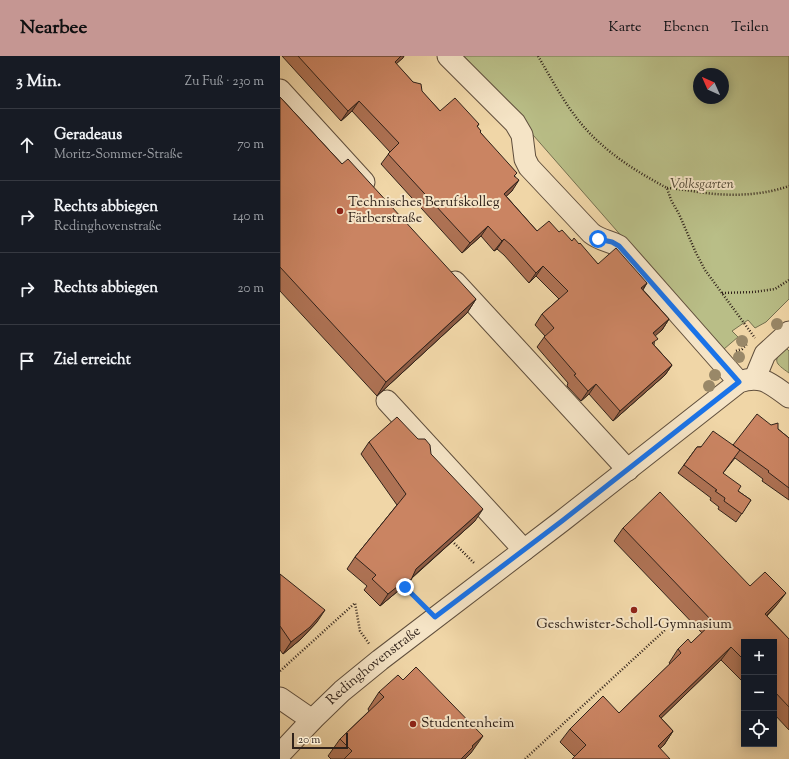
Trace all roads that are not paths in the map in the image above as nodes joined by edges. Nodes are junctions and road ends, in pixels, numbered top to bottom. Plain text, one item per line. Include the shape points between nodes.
1 (448, 56) edge
2 (280, 90) edge
3 (375, 194) edge
4 (443, 269) edge
5 (789, 332) edge
6 (747, 380) junction
7 (789, 397) edge
8 (387, 401) dead end
9 (628, 470) junction
10 (524, 550) junction
11 (280, 698) edge
12 (312, 720) junction
13 (280, 754) edge

1 - 6 street via 515,123 522,135 525,160 529,167 598,239 619,246
2 - 3 street
4 - 9 street
5 - 6 street, Redinghovenstraße via 766,354
6 - 7 street via 769,383
6 - 9 street, Redinghovenstraße
8 - 10 street
9 - 10 street, Redinghovenstraße
10 - 12 street, Redinghovenstraße via 380,660
11 - 12 street
12 - 13 street, Redinghovenstraße

